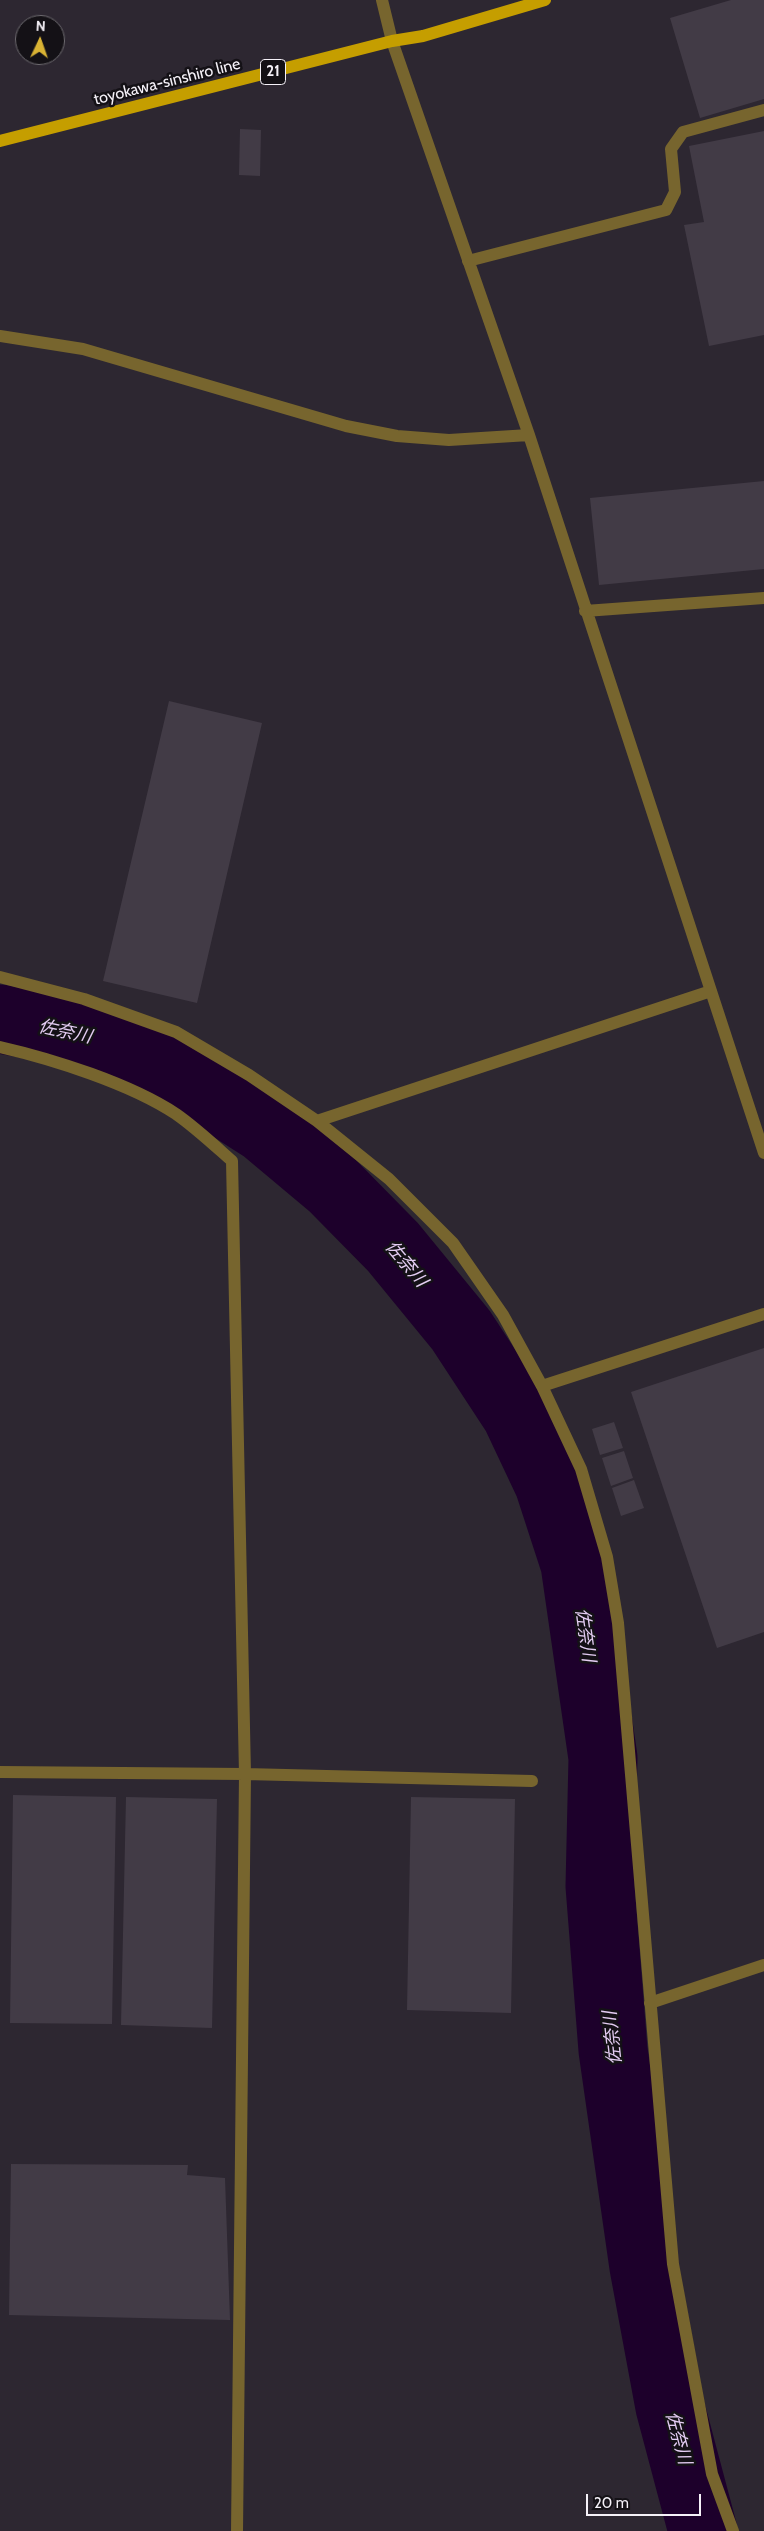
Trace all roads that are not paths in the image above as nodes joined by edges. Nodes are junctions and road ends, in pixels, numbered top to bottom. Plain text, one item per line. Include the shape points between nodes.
1 (382, 0) edge
2 (545, 0) edge
3 (392, 41) junction
4 (764, 110) edge
5 (0, 141) edge
6 (468, 261) junction
7 (0, 336) edge
8 (529, 436) junction
9 (764, 598) edge
10 (585, 611) junction
11 (0, 977) edge
12 (710, 991) junction
13 (0, 1046) edge
14 (317, 1121) junction
15 (764, 1153) edge
16 (764, 1314) edge
17 (542, 1386) junction
18 (0, 1772) edge
19 (245, 1774) junction
20 (532, 1781) dead end
21 (764, 1965) edge
22 (650, 2003) junction
23 (236, 2531) edge
24 (733, 2531) edge

1 - 3 street
2 - 3 main road, toyokawa-sinshiro line / 21 via 423,36
3 - 5 main road, toyokawa-sinshiro line / 21
3 - 6 street
4 - 6 street via 683,132 671,149 675,192 666,210
6 - 8 street
7 - 8 street via 83,349 346,426 397,436 449,440
8 - 10 street
9 - 10 street
10 - 12 street
11 - 14 street via 84,999 176,1032 249,1074
12 - 14 street
12 - 15 street
13 - 19 street via 44,1057 132,1091 175,1114 232,1161
14 - 17 street via 389,1179 453,1243 504,1315
16 - 17 street
17 - 22 street via 581,1469 606,1557 618,1623
18 - 19 street
19 - 20 street
19 - 23 street
21 - 22 street
22 - 24 street via 673,2264 712,2474

